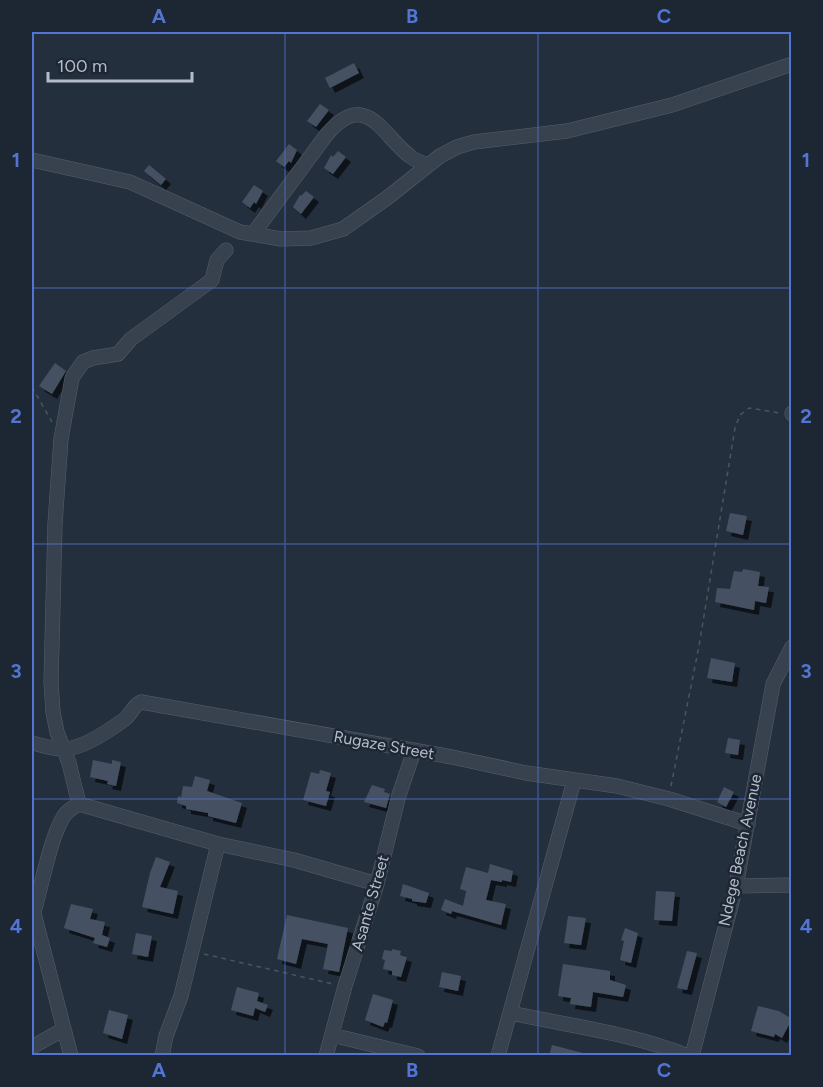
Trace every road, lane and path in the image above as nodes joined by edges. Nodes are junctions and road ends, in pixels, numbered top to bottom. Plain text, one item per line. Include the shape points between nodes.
1 (792, 64) edge
2 (32, 160) edge
3 (428, 165) junction
4 (253, 234) junction
5 (226, 250) dead end
6 (32, 387) edge
7 (791, 414) edge
8 (61, 439) junction
9 (792, 647) edge
10 (32, 743) edge
11 (64, 749) junction
12 (414, 751) junction
13 (574, 781) junction
14 (669, 799) junction
15 (79, 804) junction
16 (748, 824) junction
17 (218, 843) junction
18 (377, 884) junction
19 (792, 885) edge
20 (736, 886) junction
21 (33, 908) edge
22 (191, 951) junction
23 (345, 986) junction
24 (511, 1013) junction
25 (64, 1029) junction
26 (333, 1035) junction
27 (32, 1047) edge
28 (70, 1056) edge
29 (162, 1056) edge
30 (327, 1056) edge
31 (418, 1056) edge
32 (498, 1056) edge
33 (690, 1056) edge

1 - 3 street via 672,105 579,128 474,142
2 - 4 street via 130,182 240,232
3 - 4 street via 343,229 310,238 281,239
3 - 4 street via 411,157 376,123 361,115 347,117 327,134
5 - 8 street via 217,260 212,280 131,339 117,354 83,362 72,378
6 - 8 path
7 - 14 path via 748,408 735,428
8 - 11 street via 52,673 53,712
9 - 16 street, Ndege Beach Avenue via 773,684
10 - 11 street
11 - 12 street, Rugaze Street via 109,730 141,702
11 - 15 street
12 - 13 street, Rugaze Street
12 - 18 street, Asante Street
13 - 14 street, Rugaze Street via 617,786
13 - 24 street
14 - 16 street, Rugaze Street
15 - 17 street
15 - 21 street via 63,817
16 - 20 street, Ndege Beach Avenue
17 - 18 street
17 - 22 street
18 - 23 street, Asante Street
19 - 20 street
20 - 33 street, Ndege Beach Avenue
21 - 25 street
22 - 23 path
22 - 29 street
23 - 26 street, Asante Street
24 - 32 street
24 - 33 street via 630,1037
25 - 27 street
25 - 28 street
26 - 30 street, Asante Street
26 - 31 street

